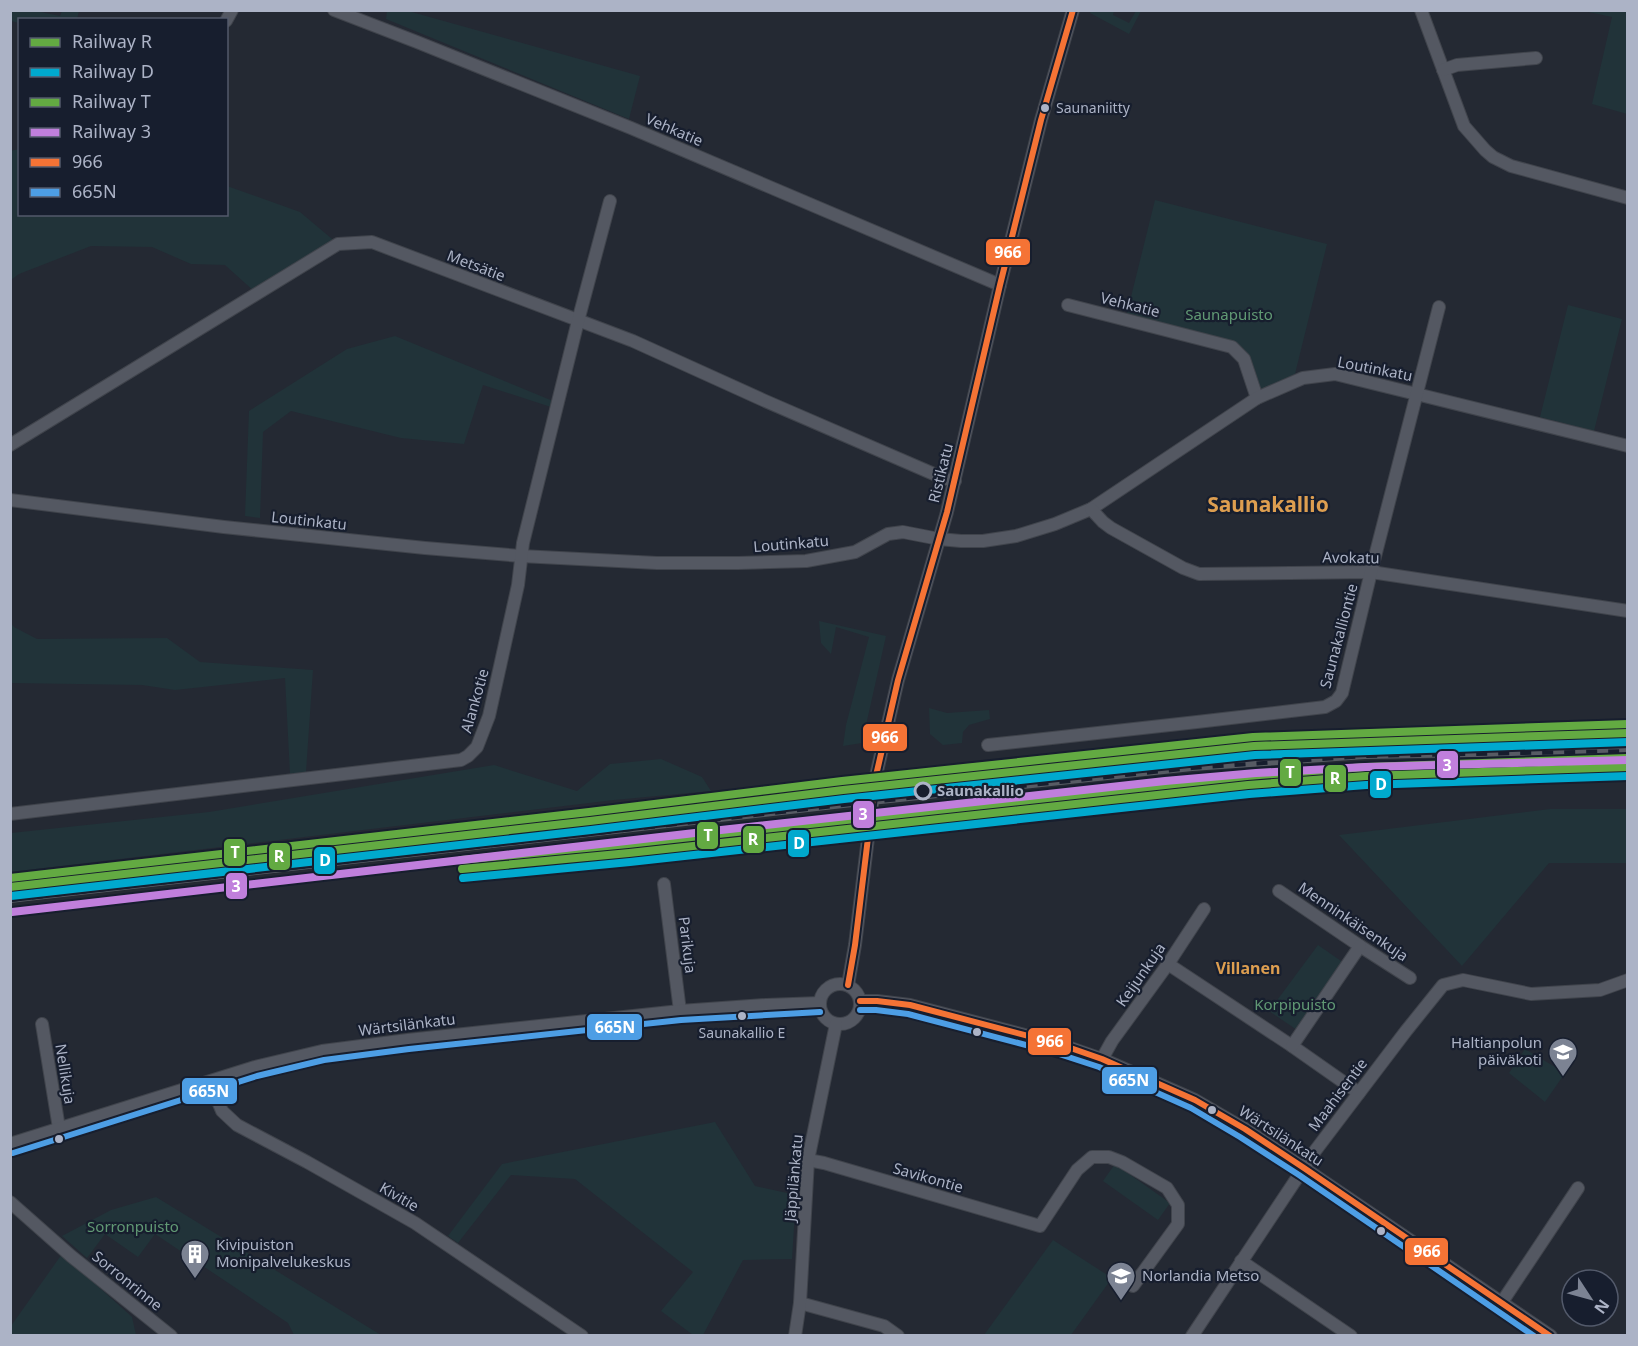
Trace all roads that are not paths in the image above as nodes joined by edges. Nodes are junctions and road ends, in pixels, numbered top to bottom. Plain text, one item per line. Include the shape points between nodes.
1 (334, 10) edge
2 (1073, 10) edge
3 (1421, 10) edge
4 (1536, 58) dead end
5 (1443, 70) junction
6 (1628, 198) edge
7 (610, 201) dead end
8 (1000, 285) junction
9 (1068, 305) dead end
10 (1440, 307) dead end
11 (578, 321) junction
12 (1417, 393) junction
13 (1257, 398) junction
14 (10, 445) edge
15 (1628, 446) edge
16 (955, 481) junction
17 (10, 500) edge
18 (1091, 509) junction
19 (939, 539) junction
20 (521, 556) junction
21 (1371, 572) junction
22 (1628, 611) edge
23 (988, 745) dead end
24 (10, 814) edge
25 (664, 884) dead end
26 (1279, 891) dead end
27 (1204, 909) dead end
28 (1360, 946) junction
29 (1168, 964) junction
30 (1410, 978) dead end
31 (1628, 980) edge
32 (848, 986) junction
33 (860, 1001) junction
34 (820, 1003) junction
35 (680, 1011) junction
36 (42, 1024) dead end
37 (836, 1024) junction
38 (1292, 1046) junction
39 (1102, 1059) junction
40 (210, 1082) junction
41 (1359, 1092) junction
42 (59, 1128) junction
43 (10, 1144) edge
44 (808, 1160) junction
45 (1304, 1168) junction
46 (1578, 1188) dead end
47 (10, 1202) edge
48 (1241, 1261) junction
49 (1133, 1287) dead end
50 (1502, 1302) junction
51 (800, 1303) junction
52 (1345, 1334) edge
53 (171, 1335) edge
54 (582, 1335) edge
55 (795, 1335) edge
56 (898, 1335) edge
57 (1192, 1335) edge
58 (1551, 1335) edge

1 - 8 street, Vehkatie via 631,128
2 - 8 street, Ristikatu
3 - 5 street
4 - 5 street via 1457,65
5 - 6 street via 1464,126 1493,157 1511,166
7 - 11 street, Alankotie
8 - 16 street, Ristikatu
9 - 13 street, Vehkatie via 1232,347 1244,359
10 - 12 street, Saunakalliontie
11 - 14 street, Metsätie via 372,242 338,244
11 - 16 street, Metsätie via 633,341
11 - 20 street, Alankotie
12 - 13 street, Loutinkatu via 1335,374 1303,378
12 - 15 street, Loutinkatu
12 - 21 street, Saunakalliontie
13 - 18 street, Loutinkatu
16 - 19 street, Ristikatu
17 - 20 street, Loutinkatu via 224,527
18 - 19 street, Loutinkatu via 1016,536 961,542
18 - 21 street, Avokatu via 1112,528 1199,574
19 - 20 street, Loutinkatu via 903,532 888,534 855,552 806,561 650,562
19 - 32 street, Ristikatu via 898,680 875,780
20 - 24 street, Alankotie via 489,716 477,747 461,760
21 - 22 street, Avokatu
21 - 23 street, Saunakalliontie via 1342,693 1325,707
25 - 35 street, Parikuja
26 - 28 street, Menninkäisenkuja
27 - 29 street, Keijunkuja
28 - 30 street, Menninkäisenkuja
28 - 38 street
29 - 38 street
29 - 39 street, Keijunkuja
31 - 41 street, Maahisentie via 1600,990 1531,994 1463,980 1443,985
32 - 33 street
32 - 34 street via 831,986
33 - 37 street via 854,1019
33 - 39 street, Wärtsilänkatu via 910,1005
34 - 35 street, Wärtsilänkatu
34 - 37 street via 822,1014
35 - 40 street, Wärtsilänkatu via 322,1051
36 - 42 street, Nellikuja
37 - 44 street, Jäppilänkatu
38 - 41 street
39 - 45 street, Wärtsilänkatu via 1195,1100
40 - 42 street, Wärtsilänkatu
40 - 54 street, Kivitie via 222,1111 237,1125 415,1223
41 - 45 street, Maahisentie
42 - 43 street, Wärtsilänkatu
44 - 49 street, Savikontie via 1040,1226 1077,1170 1092,1157 1122,1162 1167,1188 1178,1205 1178,1224
44 - 51 street, Jäppilänkatu
45 - 48 street, Maahisentie
45 - 50 street, Wärtsilänkatu
46 - 50 street
47 - 53 street, Sorronrinne
48 - 52 street
48 - 57 street, Maahisentie
50 - 58 street, Wärtsilänkatu
51 - 55 street, Jäppilänkatu
51 - 56 street via 884,1326

